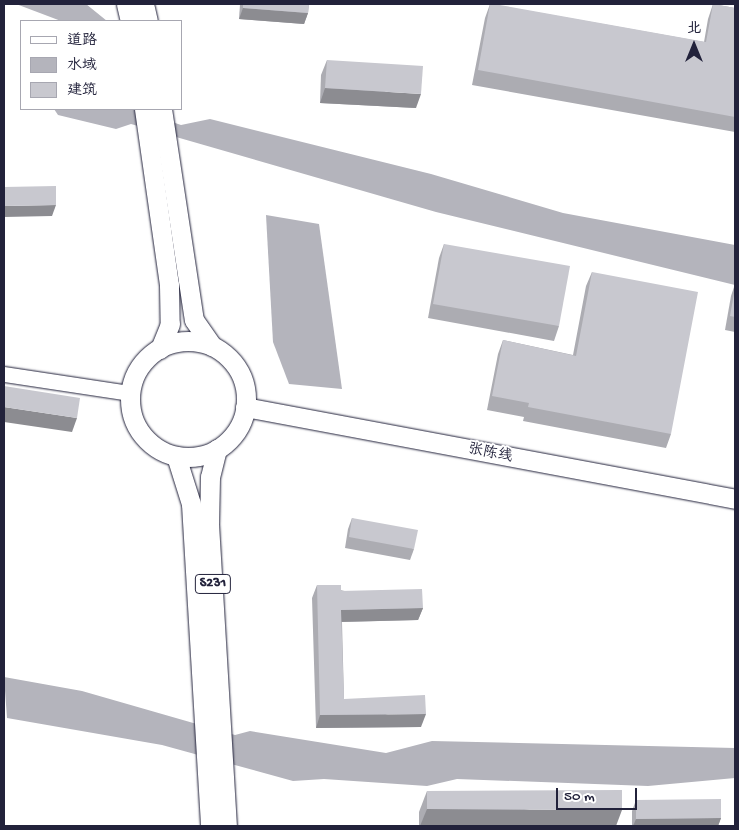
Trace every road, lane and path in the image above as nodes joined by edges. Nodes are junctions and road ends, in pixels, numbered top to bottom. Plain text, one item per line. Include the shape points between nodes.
1 (126, 4) edge
2 (144, 4) edge
3 (130, 20) edge
4 (148, 20) edge
5 (144, 110) edge
6 (162, 110) edge
7 (212, 346) junction
8 (160, 349) junction
9 (4, 374) edge
10 (130, 394) junction
11 (245, 407) junction
12 (217, 449) junction
13 (176, 456) junction
14 (735, 499) edge
15 (213, 718) junction
16 (215, 770) junction
17 (210, 826) edge
18 (227, 826) edge

1 - 3 main road
2 - 4 main road
5 - 8 main road via 169,285 170,324
6 - 7 main road via 194,320
7 - 8 main road via 178,342
7 - 11 main road via 234,363 242,378
8 - 10 main road via 141,365
9 - 10 street
10 - 13 main road via 130,409 142,435
11 - 12 main road via 236,432
11 - 14 main road, 张陈线
12 - 13 main road via 195,457
12 - 15 main road, S231 via 210,477 209,524
13 - 15 main road, S231 via 191,504
15 - 16 main road, S231
16 - 17 main road, S231
16 - 18 main road, S231

